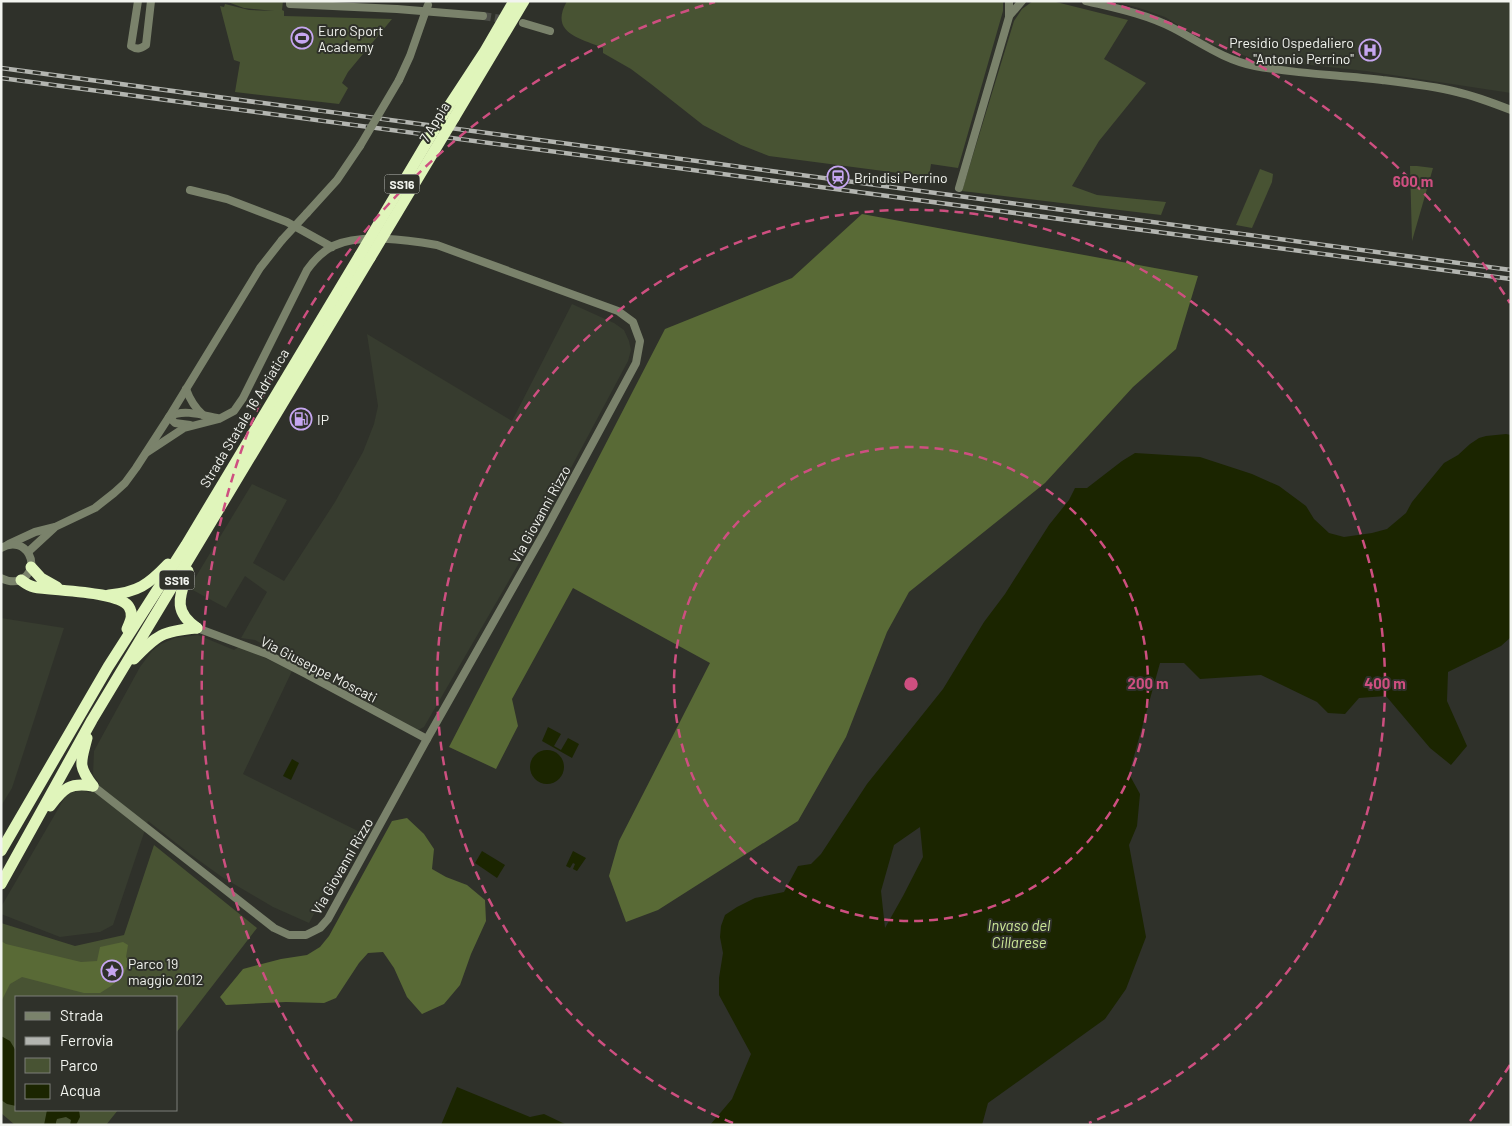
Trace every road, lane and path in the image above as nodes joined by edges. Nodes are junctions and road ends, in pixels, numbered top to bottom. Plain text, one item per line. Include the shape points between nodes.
1 (138, 1) edge
2 (290, 1) edge
3 (506, 1) edge
4 (514, 1) edge
5 (524, 1) edge
6 (532, 1) edge
7 (1086, 1) edge
8 (148, 2) edge
9 (1010, 2) edge
10 (1020, 2) edge
11 (427, 6) edge
12 (483, 16) tunnel mouth
13 (1009, 17) junction
14 (523, 23) dead end
15 (550, 31) dead end
16 (489, 52) junction
17 (1511, 110) edge
18 (960, 188) dead end
19 (190, 190) dead end
20 (294, 226) junction
21 (332, 247) junction
22 (365, 256) joint
23 (186, 389) junction
24 (203, 416) junction
25 (169, 417) junction
26 (219, 419) junction
27 (192, 425) junction
28 (146, 453) junction
29 (56, 527) junction
30 (10, 544) junction
31 (191, 547) junction
32 (1, 548) edge
33 (28, 552) junction
34 (31, 568) junction
35 (1, 578) edge
36 (21, 580) junction
37 (60, 589) junction
38 (103, 595) junction
39 (197, 628) junction
40 (108, 667) junction
41 (119, 675) junction
42 (92, 720) junction
43 (427, 740) junction
44 (93, 786) junction
45 (32, 830) junction
46 (1, 851) edge
47 (1, 884) edge

1 - 8 street via 131,46 135,48 146,45
2 - 12 street via 290,4
3 - 16 highway via 498,16
4 - 16 highway, SS16
5 - 16 highway, 7 Appia / SS16
6 - 16 highway via 515,29
7 - 17 street via 1157,20 1240,62 1435,88 1472,96
9 - 13 street
10 - 13 street
11 - 20 street, bridge via 399,80 360,146 337,180
13 - 18 street
14 - 15 street
16 - 22 highway, 7 Appia / SS16, bridge
19 - 20 street via 227,199
20 - 21 street
20 - 23 street, bridge via 260,268
21 - 26 street, Via Giovanni Rizzo via 318,256 307,270 243,398 234,411
21 - 43 street, Via Giovanni Rizzo via 346,241 366,239 437,245 618,311 633,322 640,342 636,363 598,435
22 - 31 highway, Strada Statale 16 Adriatica / SS16
23 - 24 street
23 - 25 street
24 - 25 street via 176,413
24 - 26 street
25 - 27 street via 175,423
25 - 28 street
26 - 27 street, Via Giovanni Rizzo
27 - 28 street, Via Giovanni Rizzo
28 - 29 street via 114,494 95,508
29 - 30 street via 35,532
29 - 33 street
30 - 32 street
30 - 33 street
31 - 38 highway via 143,586 126,593
31 - 39 highway via 180,603 182,615
31 - 40 highway, Strada Statale 16 Adriatica / SS16
31 - 41 highway, Strada Statale 16 Adriatica / SS16
33 - 34 street
34 - 36 street
34 - 37 highway
35 - 36 street via 12,582
36 - 37 highway via 33,587
37 - 38 highway
38 - 40 highway via 125,602 132,618
39 - 41 highway via 166,633 153,639
39 - 43 street, Via Giuseppe Moscati via 267,654
40 - 46 highway, Strada Statale 16 Adriatica / SS16
41 - 42 highway, Strada Statale 16 Adriatica / SS16
42 - 44 highway via 80,764
42 - 45 highway, Strada Statale 16 Adriatica / SS16
43 - 44 street, Via Giovanni Rizzo via 328,919 320,928 306,935 289,935 274,928
44 - 45 highway via 74,784 66,789
45 - 47 highway, Strada Statale 16 Adriatica / SS16

